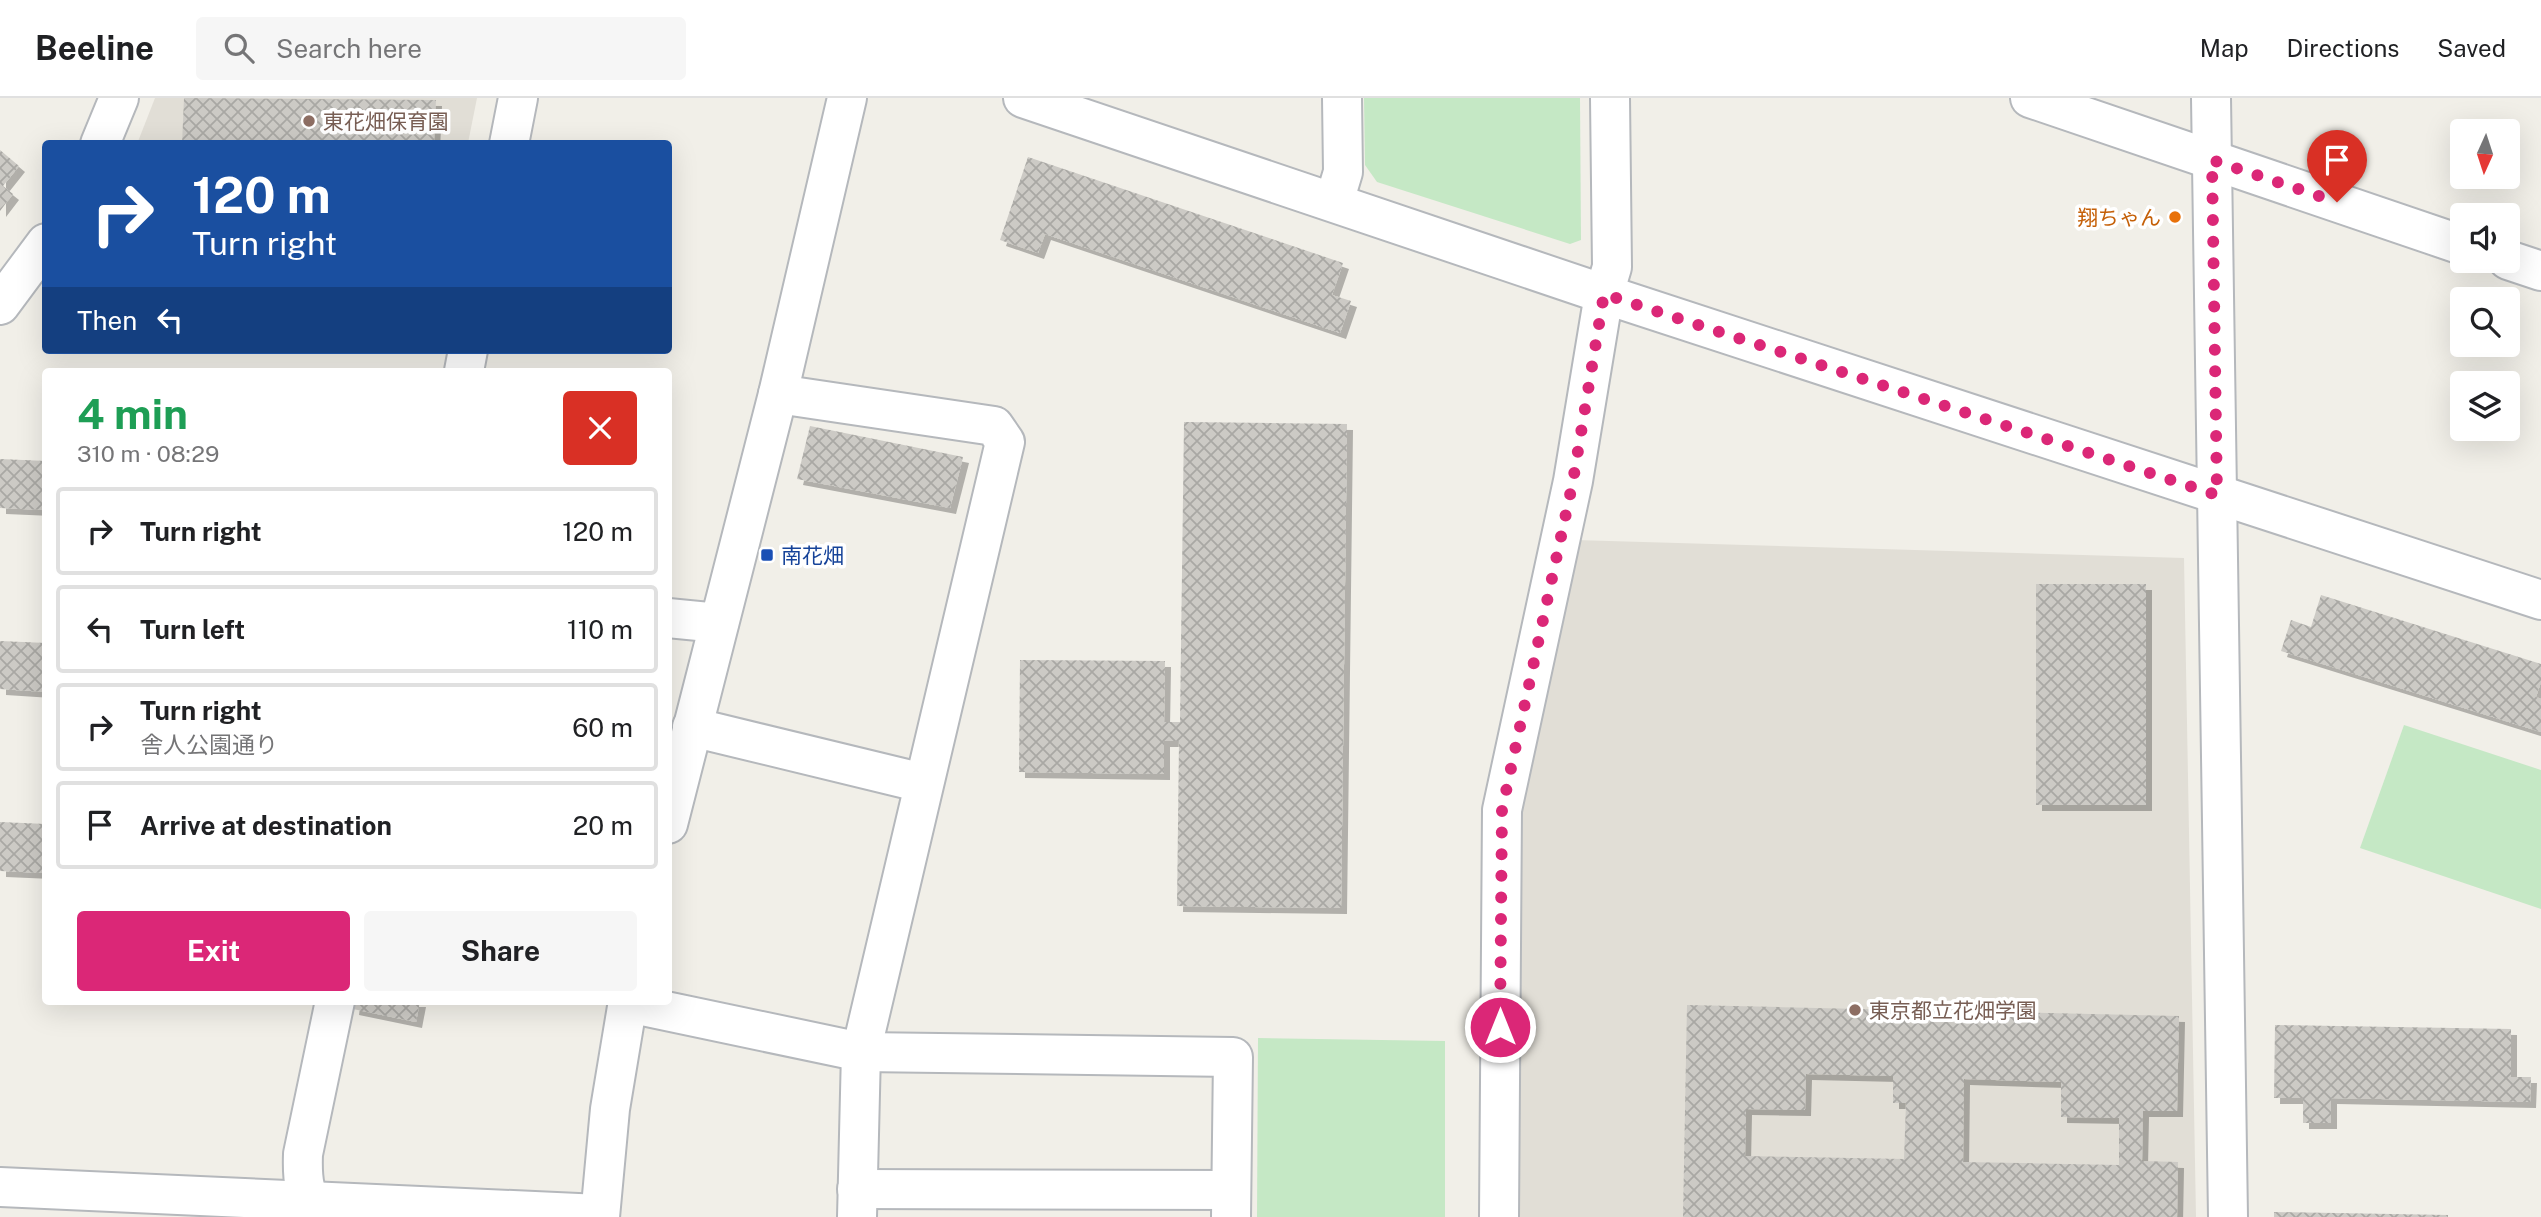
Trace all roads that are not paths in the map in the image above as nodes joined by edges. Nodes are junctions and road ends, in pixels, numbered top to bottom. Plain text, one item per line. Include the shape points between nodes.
1 (119, 98) edge
2 (518, 98) edge
3 (847, 98) edge
4 (1023, 98) edge
5 (1342, 98) edge
6 (1610, 98) edge
7 (2030, 98) edge
8 (2211, 98) edge
9 (102, 140) edge
10 (510, 140) edge
11 (2212, 160) junction
12 (1334, 202) junction
13 (2450, 240) edge
14 (42, 248) edge
15 (2520, 264) edge
16 (2541, 271) edge
17 (1604, 294) junction
18 (0, 305) edge
19 (778, 394) junction
20 (2217, 495) junction
21 (2541, 600) edge
22 (672, 618) edge
23 (719, 623) junction
24 (692, 727) junction
25 (923, 783) junction
26 (672, 808) edge
27 (334, 1005) edge
28 (628, 1005) edge
29 (642, 1005) edge
30 (861, 1052) junction
31 (0, 1187) edge
32 (857, 1203) edge
33 (1231, 1204) edge
34 (313, 1209) edge
35 (600, 1216) edge
36 (1499, 1217) edge
37 (2228, 1217) edge

1 - 9 street
2 - 10 street
3 - 19 street
4 - 12 street
5 - 12 street via 1343,172
6 - 17 street via 1612,267
7 - 11 street
8 - 11 street
11 - 13 street
11 - 20 street
12 - 17 street
14 - 18 street
15 - 16 street
17 - 20 street
17 - 36 street via 1573,481 1502,810
19 - 23 street
19 - 25 street via 994,426 1005,442
20 - 21 street
20 - 37 street
22 - 23 street
23 - 24 street
24 - 25 street
24 - 26 street
25 - 30 street
27 - 34 street via 303,1154 302,1179
28 - 35 street via 610,1110
29 - 30 street
30 - 32 street
30 - 33 street via 1233,1057
31 - 34 street
32 - 33 street
34 - 35 street

